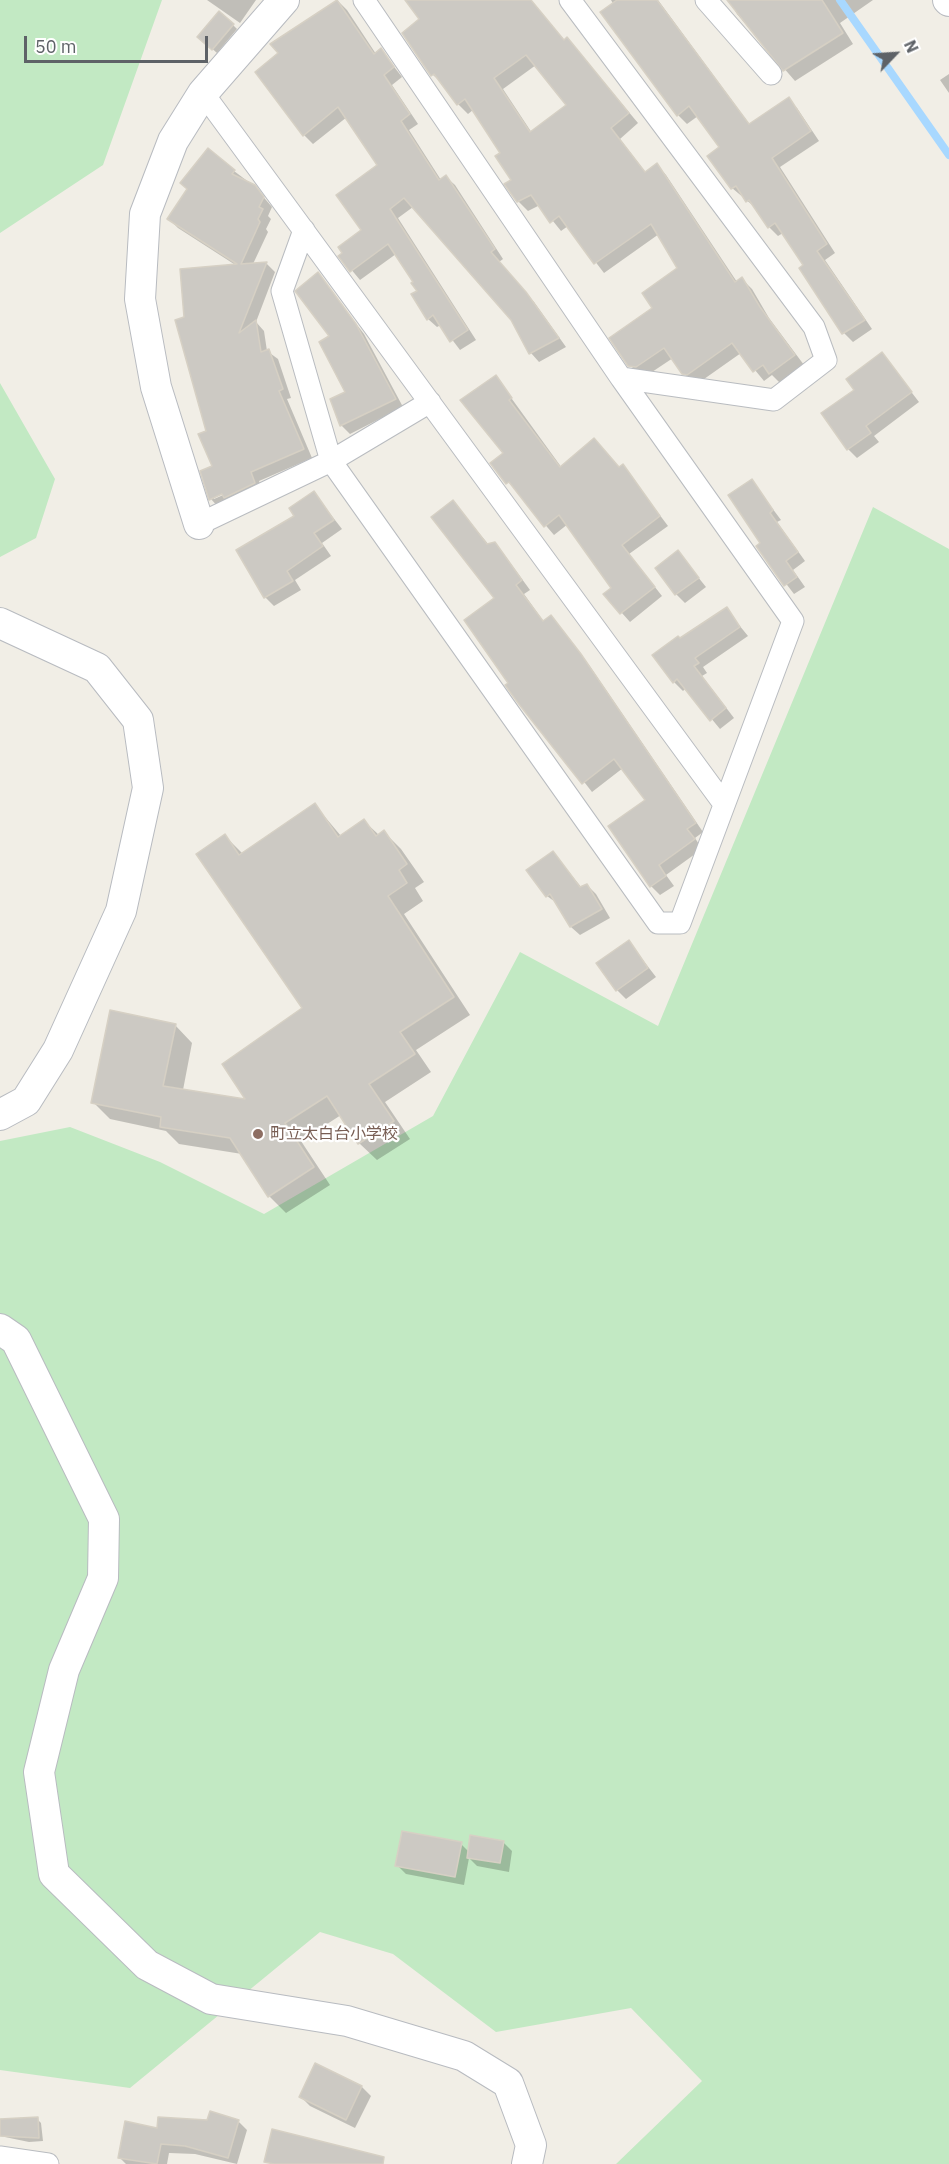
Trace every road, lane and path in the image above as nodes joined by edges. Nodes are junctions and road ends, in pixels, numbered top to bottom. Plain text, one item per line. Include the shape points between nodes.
1 (284, 0) edge
2 (364, 0) edge
3 (570, 0) edge
4 (706, 0) edge
5 (771, 74) dead end
6 (203, 93) junction
7 (304, 230) junction
8 (621, 378) junction
9 (430, 402) junction
10 (331, 461) junction
11 (199, 524) joint
12 (0, 623) edge
13 (724, 804) junction
14 (0, 1115) edge
15 (0, 1329) edge
16 (0, 2157) edge
17 (48, 2164) edge
18 (527, 2164) edge

1 - 6 street
2 - 8 street
3 - 8 street via 814,327 826,360 774,400
4 - 5 street
6 - 7 street
6 - 11 street via 173,141 145,214 140,299 156,387
7 - 9 street
7 - 10 street via 282,291
8 - 13 street via 793,621
9 - 10 street
9 - 13 street
10 - 11 street
10 - 13 street via 658,923 680,923
12 - 14 street via 97,668 138,720 148,788 121,911 58,1050 26,1101
15 - 18 street via 16,1340 104,1519 103,1578 64,1670 39,1773 54,1874 147,1965 211,1999 346,2021 464,2056 508,2083 531,2145
16 - 17 street

